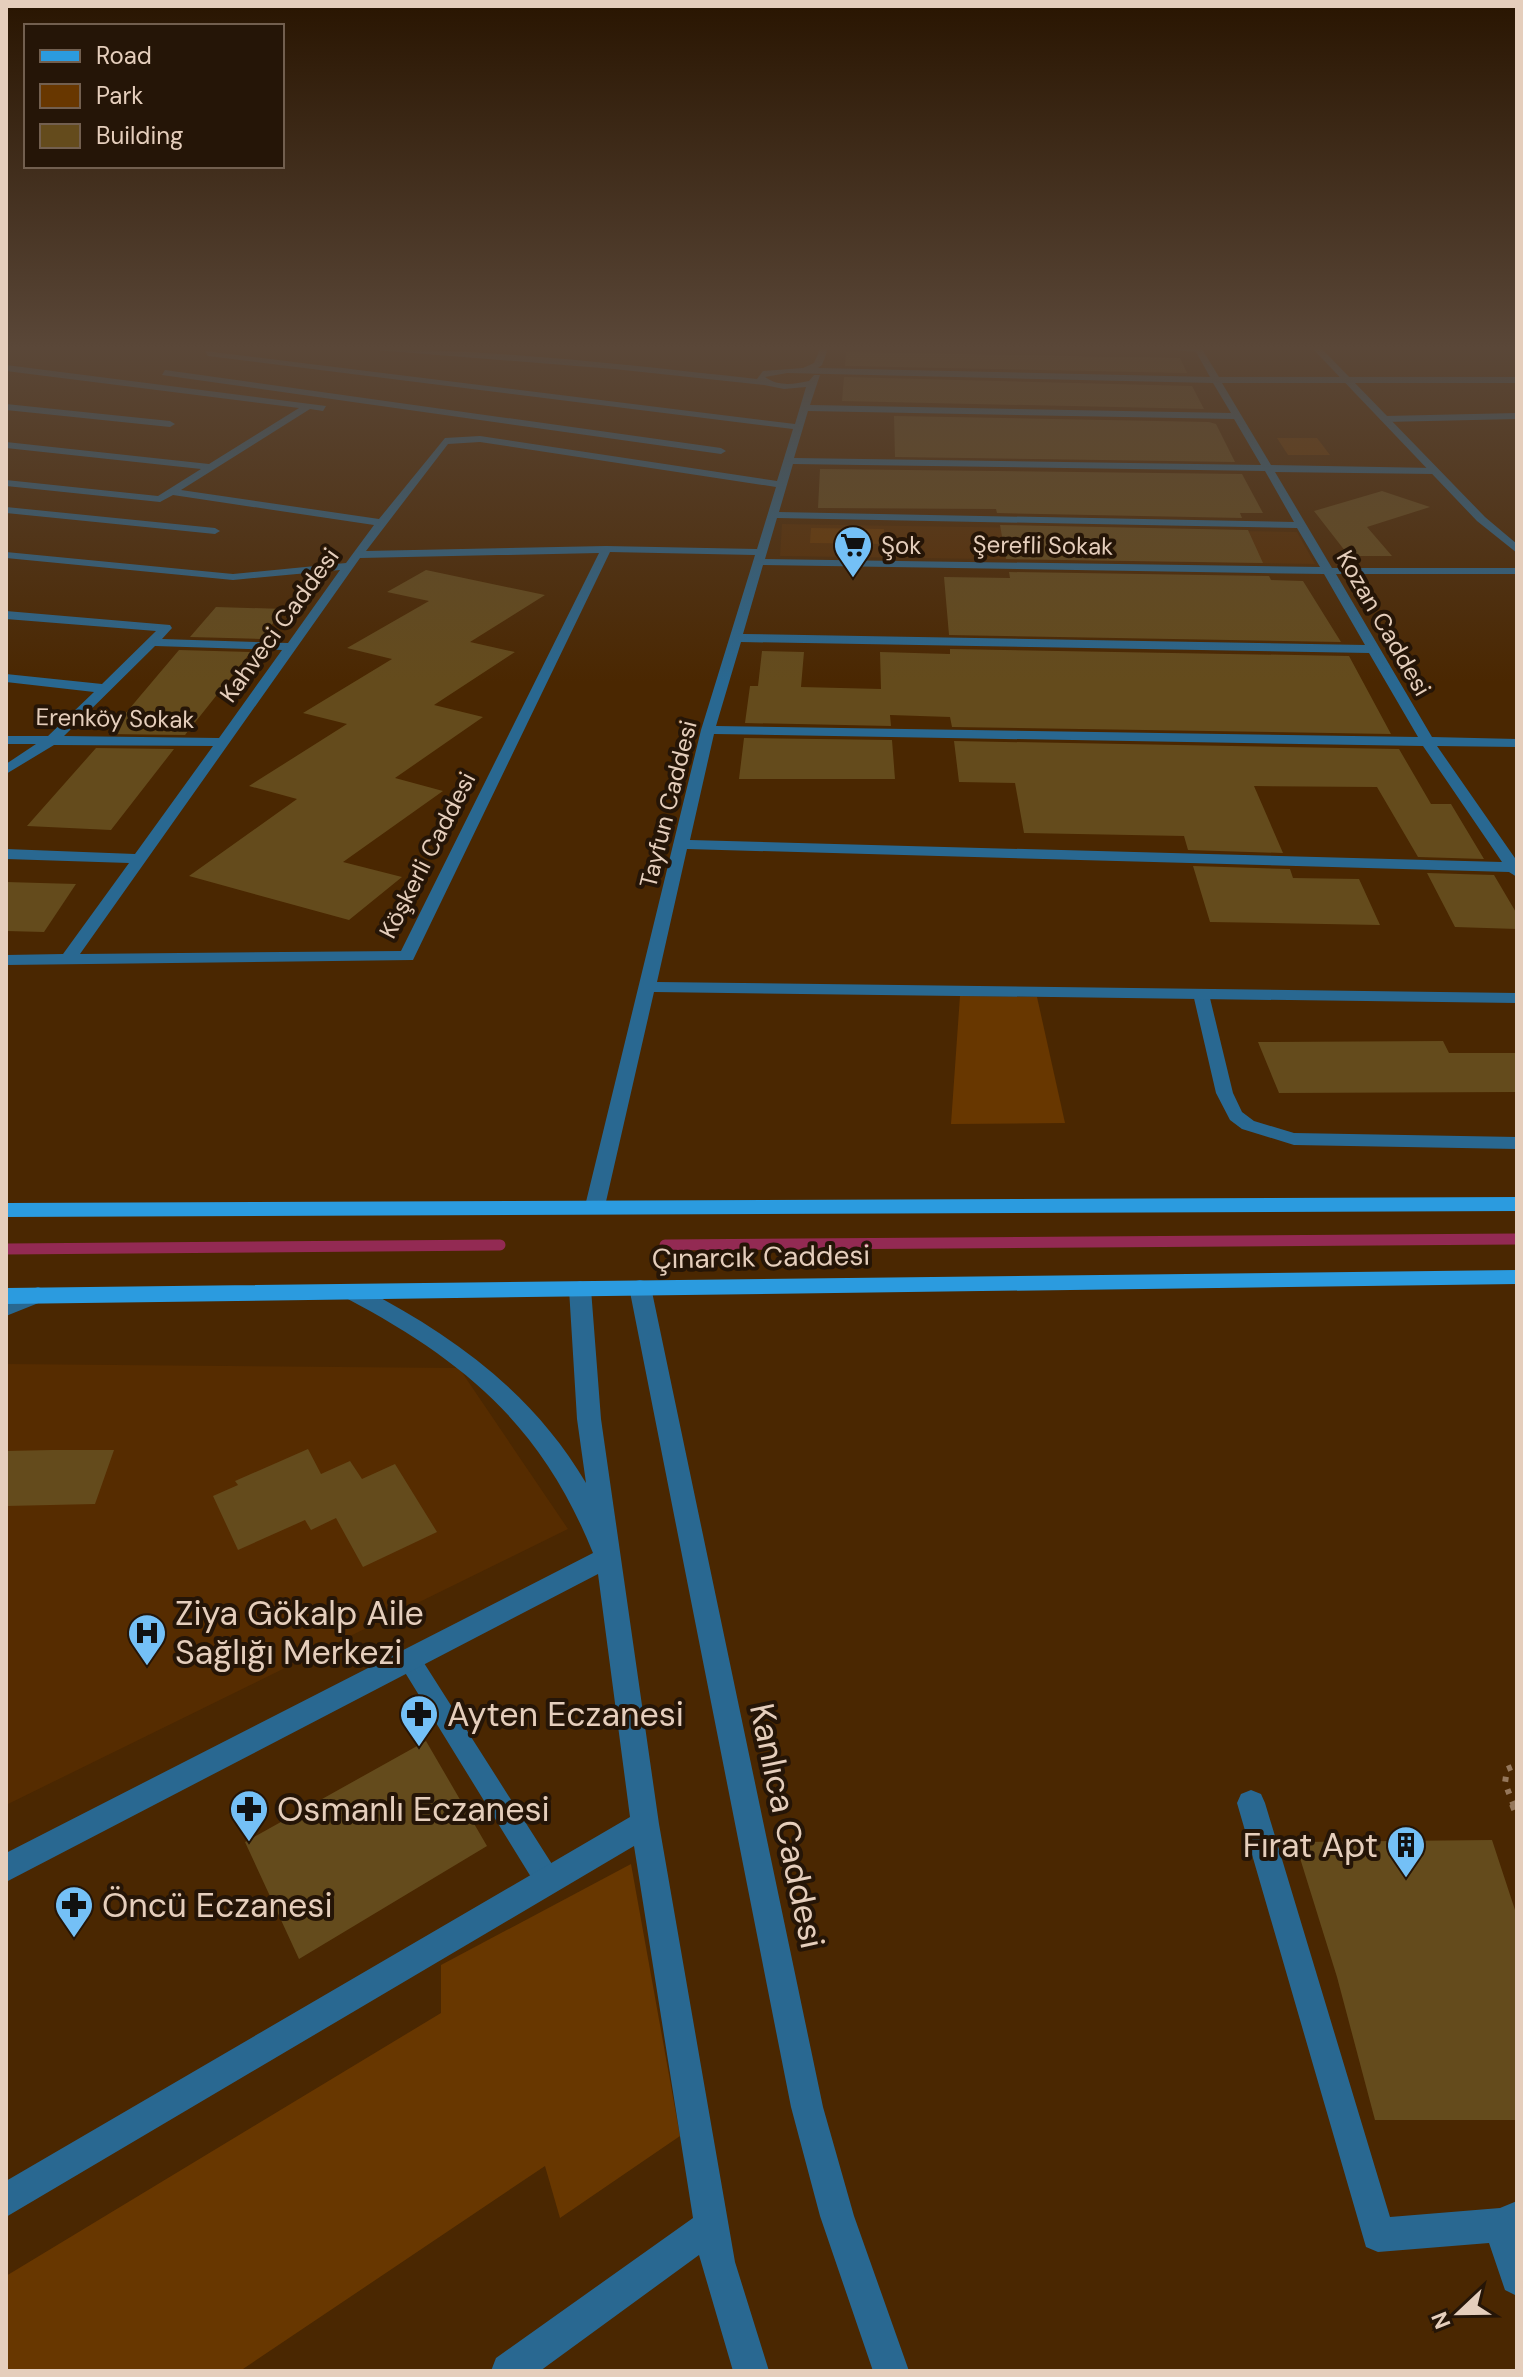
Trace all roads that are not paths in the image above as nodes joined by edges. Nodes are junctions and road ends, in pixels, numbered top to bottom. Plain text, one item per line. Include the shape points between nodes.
1 (145, 460) edge
2 (222, 460) edge
3 (430, 460) edge
4 (607, 460) edge
5 (1263, 460) edge
6 (1424, 460) edge
7 (789, 461) joint
8 (211, 467) junction
9 (1268, 468) junction
10 (1434, 471) junction
11 (6, 483) edge
12 (782, 485) junction
13 (171, 492) junction
14 (6, 510) edge
15 (773, 515) junction
16 (381, 523) junction
17 (1302, 525) junction
18 (215, 531) dead end
19 (606, 549) junction
20 (1517, 550) edge
21 (6, 555) edge
22 (759, 557) junction
23 (353, 560) junction
24 (1328, 571) junction
25 (1517, 571) edge
26 (6, 615) edge
27 (734, 638) junction
28 (155, 642) junction
29 (291, 647) junction
30 (1374, 649) junction
31 (6, 678) edge
32 (107, 689) junction
33 (708, 730) junction
34 (55, 738) junction
35 (6, 740) edge
36 (223, 742) junction
37 (1517, 743) edge
38 (1429, 744) junction
39 (6, 770) edge
40 (680, 844) junction
41 (6, 854) edge
42 (139, 859) junction
43 (1515, 870) edge
44 (68, 959) junction
45 (6, 960) edge
46 (646, 987) junction
47 (1201, 994) junction
48 (1517, 998) edge
49 (1517, 1143) edge
50 (1517, 1204) edge
51 (595, 1206) junction
52 (6, 1210) edge
53 (1517, 1277) edge
54 (640, 1287) junction
55 (580, 1289) junction
56 (354, 1293) junction
57 (38, 1295) junction
58 (6, 1296) edge
59 (6, 1308) edge
60 (607, 1557) junction
61 (409, 1659) junction
62 (1251, 1803) dead end
63 (645, 1824) junction
64 (6, 1868) edge
65 (548, 1881) junction
66 (6, 2200) edge
67 (1509, 2221) edge
68 (711, 2226) junction
69 (1517, 2278) edge
70 (509, 2371) edge
71 (751, 2371) edge
72 (891, 2371) edge

1 - 8 street
2 - 8 street
3 - 16 street, Kahveci Caddesi
4 - 12 street, Kahveci Caddesi
5 - 9 street, Kozan Caddesi
6 - 10 street
7 - 9 street
7 - 12 street, Tayfun Caddesi
8 - 13 street
9 - 10 street
9 - 17 street, Kozan Caddesi
10 - 20 street
11 - 13 street via 160,499
12 - 15 street, Tayfun Caddesi
13 - 16 street
14 - 18 street
15 - 17 street
15 - 22 street, Tayfun Caddesi
16 - 23 street, Kahveci Caddesi
17 - 24 street, Kozan Caddesi
19 - 22 street, Şerefli Sokak
19 - 23 street, Şerefli Sokak
19 - 44 street, Köşkerli Caddesi via 407,956
21 - 23 street, Şerefli Sokak via 233,577
22 - 24 street, Şerefli Sokak
22 - 27 street, Tayfun Caddesi
23 - 29 street, Kahveci Caddesi
24 - 25 street, Şerefli Sokak
24 - 30 street, Kozan Caddesi
26 - 28 street via 166,628
27 - 30 street
27 - 33 street, Tayfun Caddesi
28 - 29 street
28 - 32 street
29 - 36 street, Kahveci Caddesi
30 - 38 street, Kozan Caddesi
31 - 32 street
32 - 34 street
33 - 38 street
33 - 40 street, Tayfun Caddesi
34 - 35 street, Erenköy Sokak
34 - 36 street, Erenköy Sokak
34 - 39 street
36 - 42 street, Kahveci Caddesi
37 - 38 street
38 - 43 street, Kozan Caddesi
40 - 43 street
40 - 46 street, Tayfun Caddesi
41 - 42 street
42 - 44 street, Kahveci Caddesi
44 - 45 street, Köşkerli Caddesi
46 - 47 street
46 - 51 street, Tayfun Caddesi
47 - 48 street
47 - 49 lane via 1219,1077 1234,1115 1260,1131 1294,1139
50 - 51 main road, Çınarcık Caddesi
51 - 52 main road, Çınarcık Caddesi
53 - 54 main road, Çınarcık Caddesi via 1159,1277
54 - 55 main road, Çınarcık Caddesi
54 - 72 street, Kanlıca Caddesi via 807,2107 837,2216
55 - 56 main road, Çınarcık Caddesi
55 - 60 street via 589,1419
56 - 57 main road, Çınarcık Caddesi
56 - 60 street via 458,1355 524,1416 583,1499
57 - 58 main road, Çınarcık Caddesi
57 - 59 street
60 - 61 street
60 - 63 street
61 - 64 street
61 - 65 lane
62 - 67 street via 1378,2235
63 - 65 street
63 - 68 street
65 - 66 street
67 - 69 street
68 - 70 street
68 - 71 street

